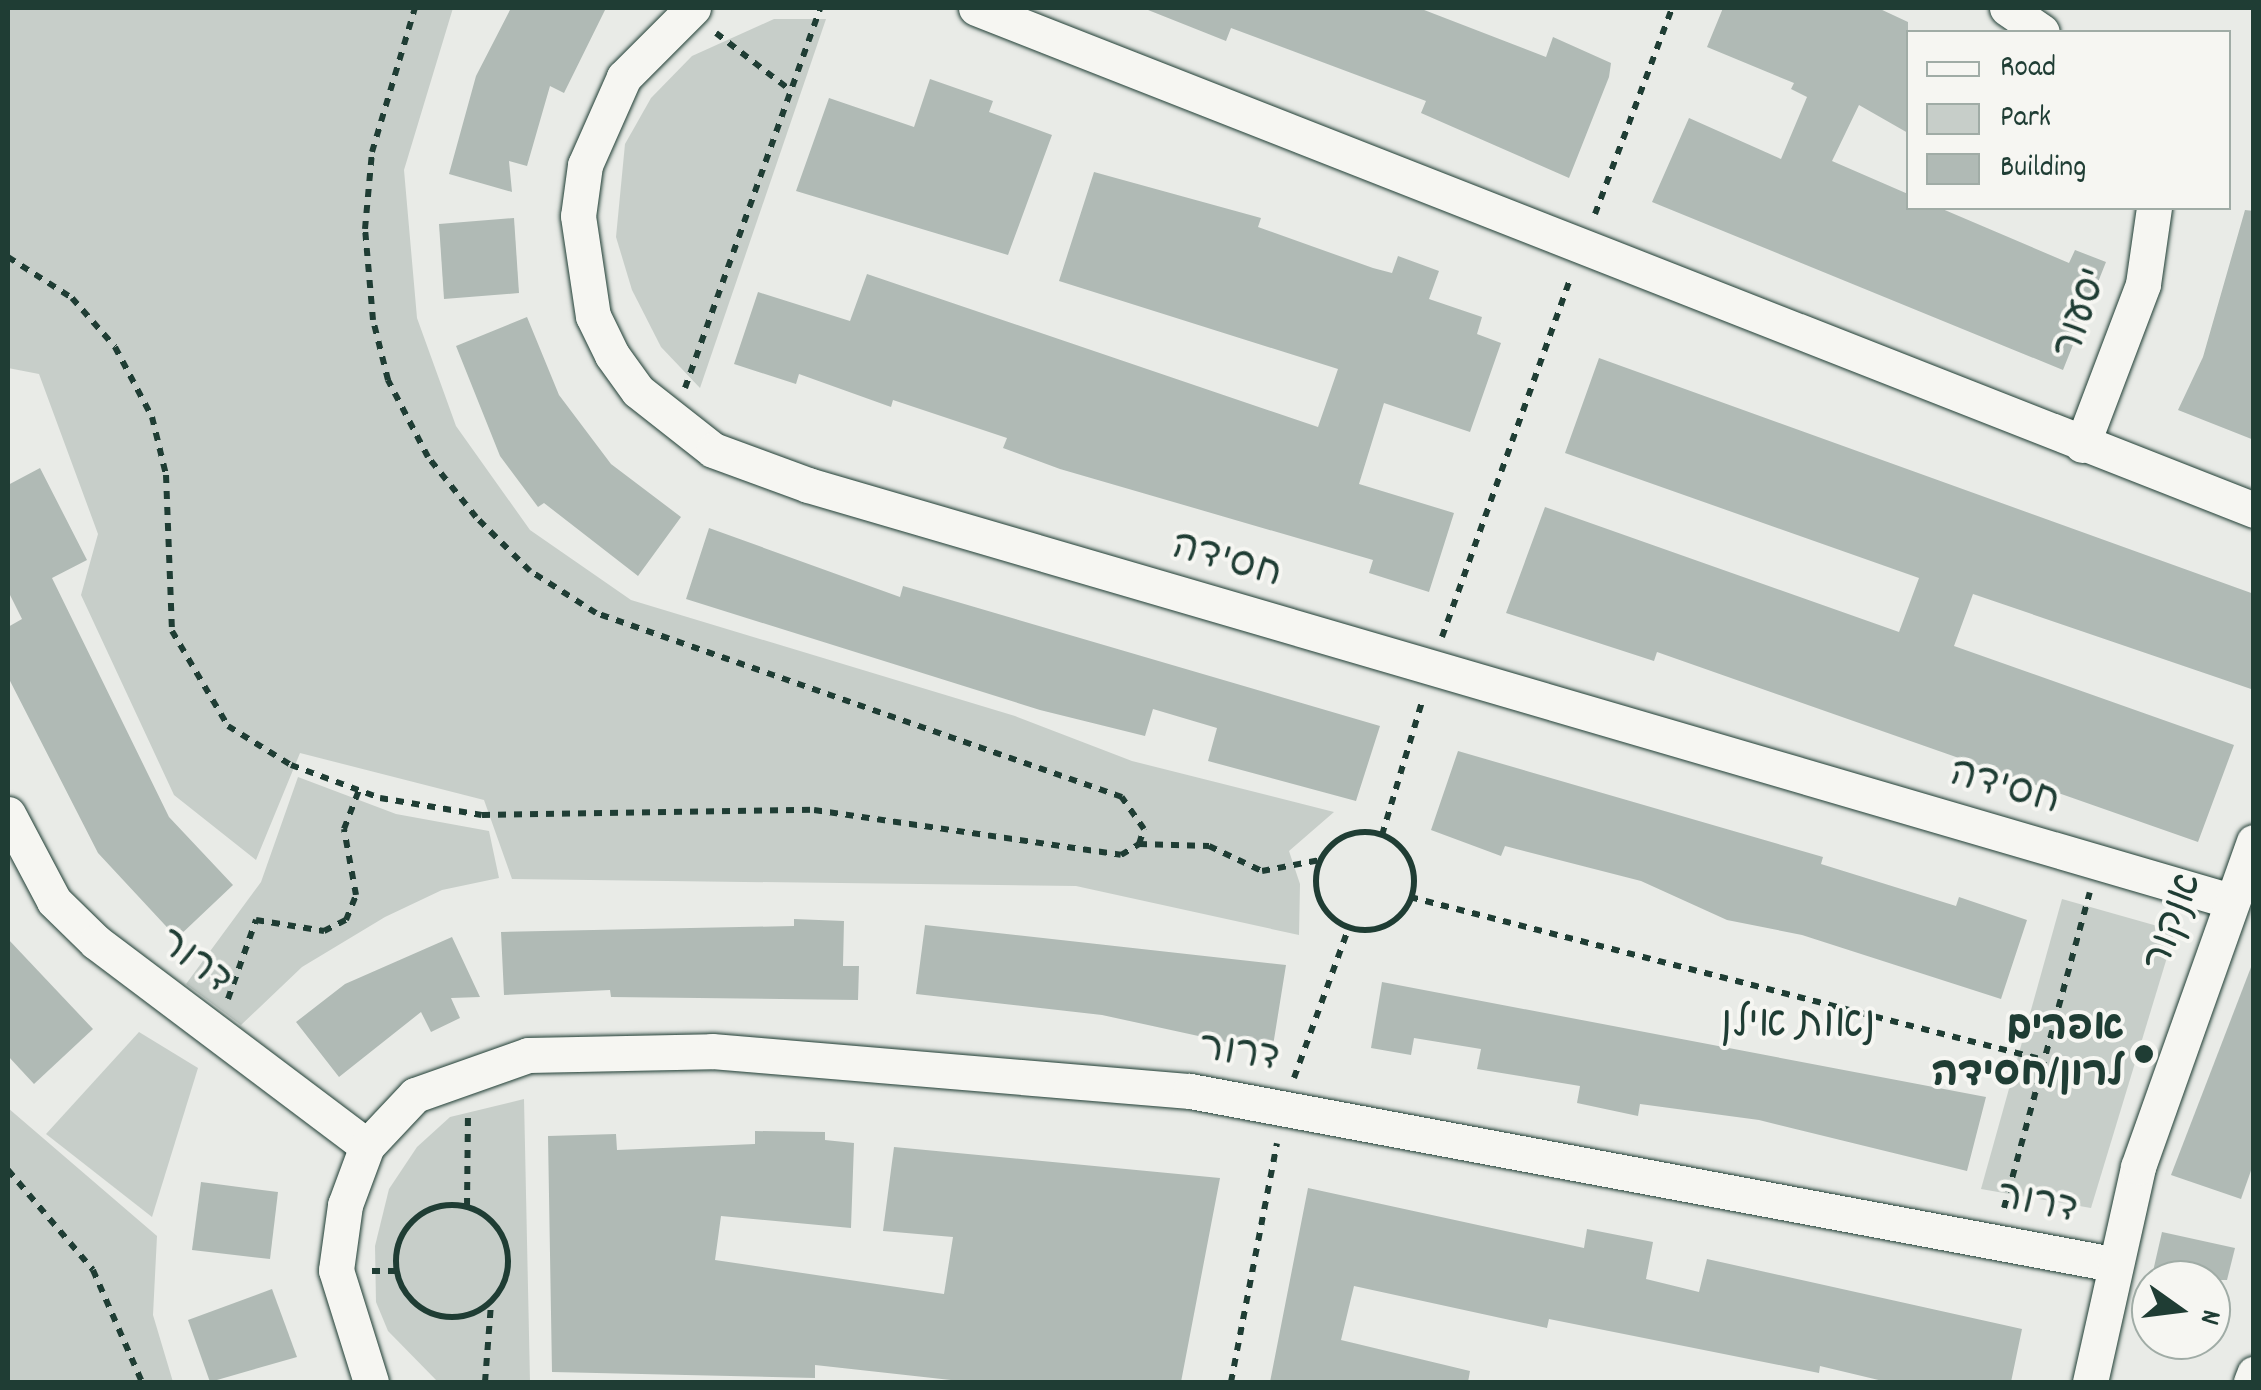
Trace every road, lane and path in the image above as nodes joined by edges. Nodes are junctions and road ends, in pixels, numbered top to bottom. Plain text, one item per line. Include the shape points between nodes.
1 (414, 8) edge
2 (820, 8) edge
3 (976, 8) edge
4 (1672, 8) edge
5 (2007, 8) edge
6 (690, 9) edge
7 (2039, 30) edge
8 (790, 90) junction
9 (2154, 210) edge
10 (1583, 244) junction
11 (8, 257) edge
12 (674, 420) junction
13 (2082, 445) junction
14 (2254, 510) edge
15 (1432, 668) junction
16 (359, 790) junction
17 (8, 814) edge
18 (1382, 835) junction
19 (2254, 842) edge
20 (1139, 844) junction
21 (1321, 860) junction
22 (2098, 862) junction
23 (1410, 897) junction
24 (2228, 900) junction
25 (1349, 927) junction
26 (215, 1034) junction
27 (2044, 1060) junction
28 (468, 1072) junction
29 (1284, 1105) junction
30 (367, 1146) junction
31 (8, 1170) edge
32 (467, 1206) junction
33 (1995, 1240) junction
34 (2114, 1264) junction
35 (491, 1302) junction
36 (2254, 1374) edge
37 (142, 1382) edge
38 (370, 1382) edge
39 (485, 1382) edge
40 (1231, 1382) edge
41 (2090, 1382) edge
42 (2252, 1382) edge

1 - 20 path via 372,152 365,229 373,320 388,380 428,457 476,517 530,571 596,613 1122,797 1144,829
2 - 8 path
3 - 10 street
4 - 10 path
5 - 7 street
6 - 8 path
6 - 12 street, חסידה via 654,38 616,90 585,166 578,216 593,316 638,391
8 - 12 path
9 - 13 street, יסעור via 2142,284
10 - 13 street
10 - 15 path
11 - 16 path via 72,298 115,347 152,417 166,475 172,631 205,694 228,726 291,765
12 - 15 street, חסידה via 713,450 808,485
13 - 14 street
15 - 18 path
15 - 22 street, חסידה
16 - 20 path via 482,815 814,810 1121,855
16 - 26 path via 344,830 356,895 346,920 324,932 256,920
17 - 26 street, דרור via 54,901
18 - 21 path via 1344,836
18 - 23 path via 1408,856
19 - 24 street, אנקור
20 - 21 path via 1209,846 1262,871
21 - 25 path via 1323,906
22 - 24 street, חסידה
22 - 27 path
23 - 25 path via 1382,927
23 - 27 path
24 - 34 street, אנקור via 2138,1167
25 - 29 path
26 - 30 street, דרור
27 - 33 path
28 - 29 street, דרור via 528,1055 712,1051
28 - 30 street, דרור via 415,1095
28 - 32 path
29 - 33 street, דרור
29 - 40 path
30 - 38 street, דרור via 345,1205 336,1270
31 - 37 path via 93,1270
32 - 35 path via 491,1221 507,1246 508,1266
32 - 35 path via 430,1209 413,1220 396,1251 396,1271 415,1305 436,1316 455,1318
33 - 34 street, דרור
34 - 41 street, אנקור
35 - 39 path
36 - 42 street

